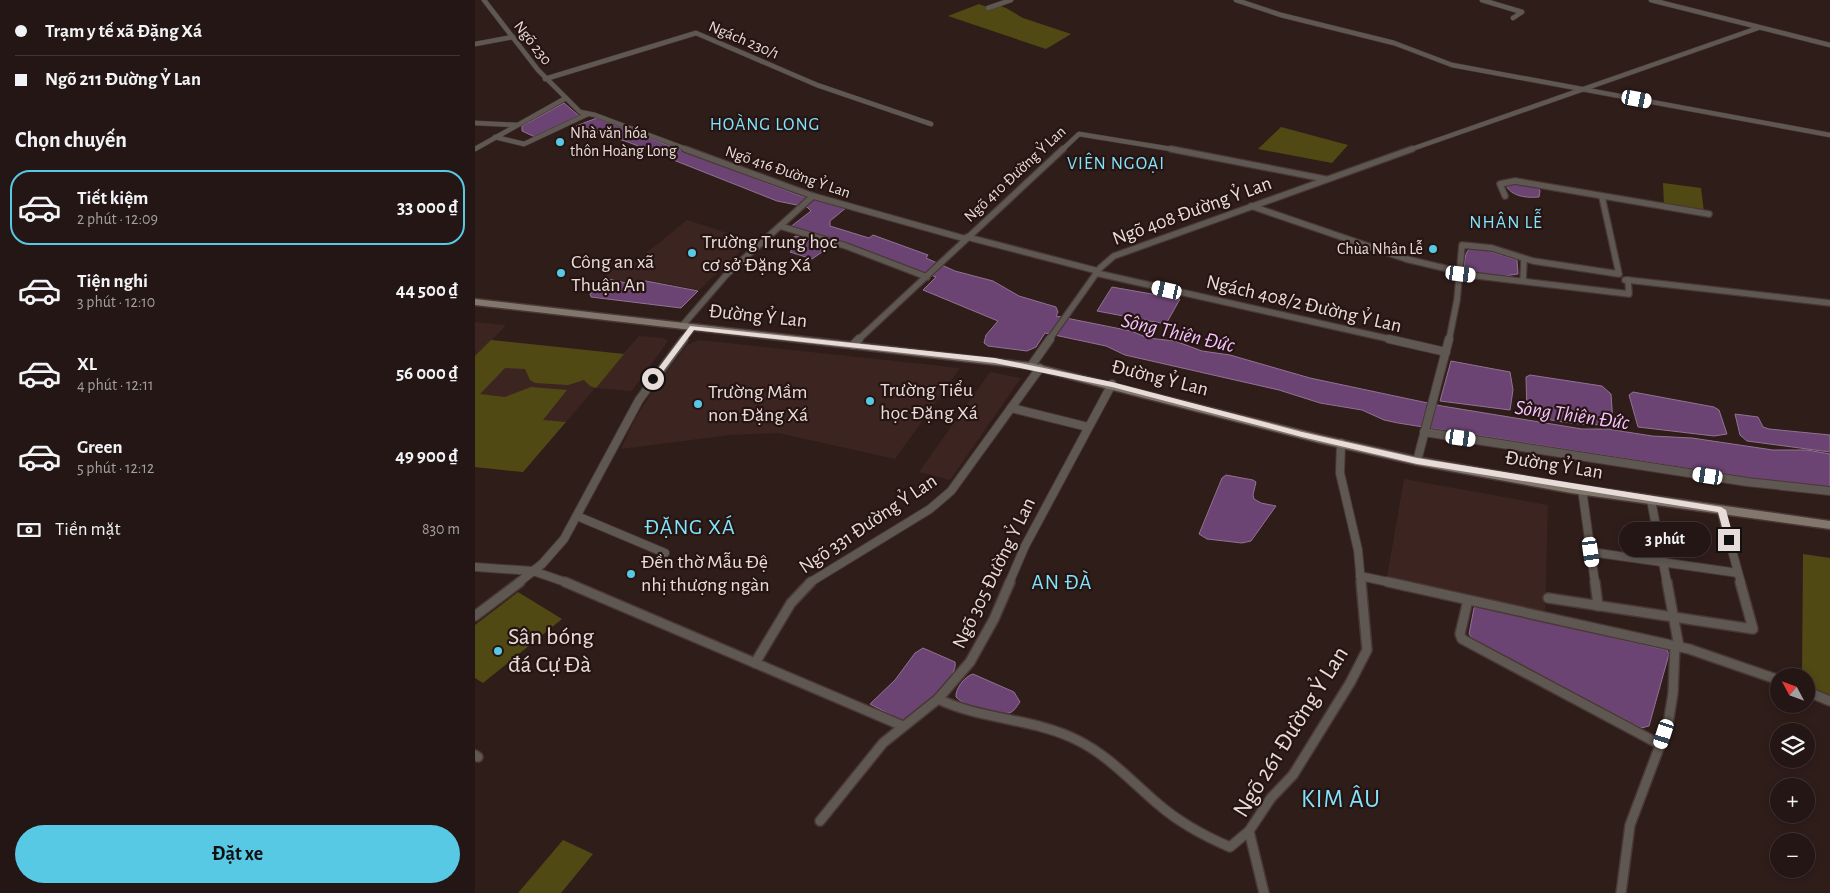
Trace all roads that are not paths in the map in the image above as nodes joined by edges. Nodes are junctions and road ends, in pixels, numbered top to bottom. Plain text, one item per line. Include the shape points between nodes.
1 (484, 0) edge
2 (1011, 0) edge
3 (1236, 0) edge
4 (1482, 0) edge
5 (1651, 0) edge
6 (1679, 0) edge
7 (1675, 6) junction
8 (988, 8) dead end
9 (1513, 18) dead end
10 (1758, 28) junction
11 (513, 37) junction
12 (475, 44) edge
13 (1830, 45) edge
14 (545, 79) junction
15 (1585, 89) junction
16 (566, 98) junction
17 (589, 114) junction
18 (475, 123) edge
19 (931, 124) dead end
20 (517, 125) junction
21 (1830, 135) edge
22 (495, 137) junction
23 (475, 149) edge
24 (1325, 179) junction
25 (813, 196) junction
26 (1505, 196) dead end
27 (1602, 197) junction
28 (1251, 206) junction
29 (1709, 214) dead end
30 (780, 226) junction
31 (966, 239) junction
32 (1030, 256) joint
33 (1524, 259) junction
34 (1096, 273) junction
35 (1461, 273) junction
36 (1619, 274) junction
37 (927, 277) junction
38 (1629, 280) junction
39 (1523, 281) junction
40 (475, 302) edge
41 (1830, 303) edge
42 (687, 327) junction
43 (853, 346) junction
44 (1446, 352) junction
45 (1035, 367) junction
46 (1112, 384) junction
47 (1011, 408) junction
48 (1088, 427) junction
49 (1425, 432) junction
50 (1341, 443) junction
51 (1417, 461) junction
52 (1582, 489) junction
53 (1830, 491) edge
54 (1651, 500) junction
55 (1721, 510) junction
56 (577, 516) junction
57 (1830, 525) edge
58 (1591, 552) junction
59 (665, 553) dead end
60 (1663, 562) junction
61 (475, 567) edge
62 (533, 571) junction
63 (1738, 573) junction
64 (1360, 576) junction
65 (1548, 598) dead end
66 (1467, 600) junction
67 (1598, 606) junction
68 (475, 616) edge
69 (1674, 617) junction
70 (1677, 646) junction
71 (755, 664) junction
72 (1770, 677) edge
73 (1815, 695) edge
74 (938, 699) junction
75 (1830, 701) edge
76 (903, 726) junction
77 (1661, 745) junction
78 (820, 821) dead end
79 (1249, 831) junction
80 (1264, 893) edge
81 (1621, 893) edge

1 - 11 street, Ngõ 230
2 - 8 street
3 - 15 street via 1281,15 1389,42 1451,65
4 - 9 street via 1522,12
5 - 7 street
6 - 7 street
7 - 10 street
10 - 13 street
10 - 15 street, Ngõ 408 Đường Ỷ Lan
11 - 12 street
11 - 14 street, Ngõ 230
14 - 16 street, Ngõ 230
14 - 19 street, Ngách 230/1 via 696,33 817,84
15 - 21 street
15 - 24 street, Ngõ 408 Đường Ỷ Lan
16 - 17 street, Ngõ 416 Đường Ỷ Lan via 577,109
16 - 20 street
17 - 22 street via 524,144
17 - 25 street, Ngõ 416 Đường Ỷ Lan
18 - 20 street
20 - 22 street
22 - 23 street
24 - 28 street, Ngõ 408 Đường Ỷ Lan
24 - 31 street, Ngõ 410 Đường Ỷ Lan via 1081,133
25 - 30 street
25 - 31 street, Ngõ 416 Đường Ỷ Lan
26 - 27 street via 1501,184 1511,181
27 - 29 street
27 - 36 street
28 - 34 street, Ngõ 408 Đường Ỷ Lan via 1120,254 1107,261
28 - 35 street via 1406,259
30 - 37 street via 846,246
30 - 42 street via 727,274
31 - 32 street, Ngõ 416 Đường Ỷ Lan
31 - 37 street, Ngõ 410 Đường Ỷ Lan
32 - 34 street, Ngách 408/2 Đường Ỷ Lan
33 - 35 street via 1496,249 1462,245
33 - 36 street
33 - 39 street
34 - 44 street, Ngách 408/2 Đường Ỷ Lan
34 - 45 street, Ngõ 408 Đường Ỷ Lan via 1045,346
35 - 39 street
35 - 44 street
36 - 38 street via 1620,278
37 - 43 street, Ngõ 410 Đường Ỷ Lan
38 - 39 street via 1629,294
38 - 41 street
40 - 42 main road, Đường Ỷ Lan
42 - 43 main road, Đường Ỷ Lan
42 - 56 street via 639,400
43 - 45 main road, Đường Ỷ Lan
44 - 49 street
45 - 46 main road, Đường Ỷ Lan
45 - 47 street, Ngõ 331 Đường Ỷ Lan
46 - 48 street, Ngõ 305 Đường Ỷ Lan
46 - 50 main road, Đường Ỷ Lan
47 - 48 street
47 - 71 street, Ngõ 331 Đường Ỷ Lan via 959,482 942,500 798,593
48 - 74 street, Ngõ 305 Đường Ỷ Lan via 1025,546 983,640 962,673
49 - 51 street
49 - 53 street via 1754,483
50 - 51 main road, Đường Ỷ Lan
50 - 64 street, Ngõ 261 Đường Ỷ Lan via 1340,473 1358,550
51 - 52 main road, Đường Ỷ Lan
52 - 54 main road, Đường Ỷ Lan
52 - 58 street
54 - 55 main road, Đường Ỷ Lan
54 - 60 street
55 - 57 main road, Đường Ỷ Lan
55 - 63 street
56 - 59 street
56 - 62 street via 561,544
58 - 60 street
58 - 67 street
60 - 63 street
60 - 69 street
61 - 62 street
62 - 68 street
62 - 71 street
63 - 69 street via 1753,629
64 - 66 street
64 - 79 street, Ngõ 261 Đường Ỷ Lan via 1367,650 1293,775 1271,798
65 - 67 street
66 - 70 street
66 - 77 street via 1460,634 1464,641
67 - 69 street
69 - 70 street
70 - 72 street
70 - 77 street via 1673,693
71 - 76 street
73 - 75 street
74 - 76 street, Ngõ 305 Đường Ỷ Lan
74 - 79 street via 968,713 1077,740 1108,759 1178,821 1219,843 1230,847
76 - 78 street, Ngõ 305 Đường Ỷ Lan via 883,743
77 - 81 street via 1630,825
79 - 80 street, Ngõ 261 Đường Ỷ Lan

